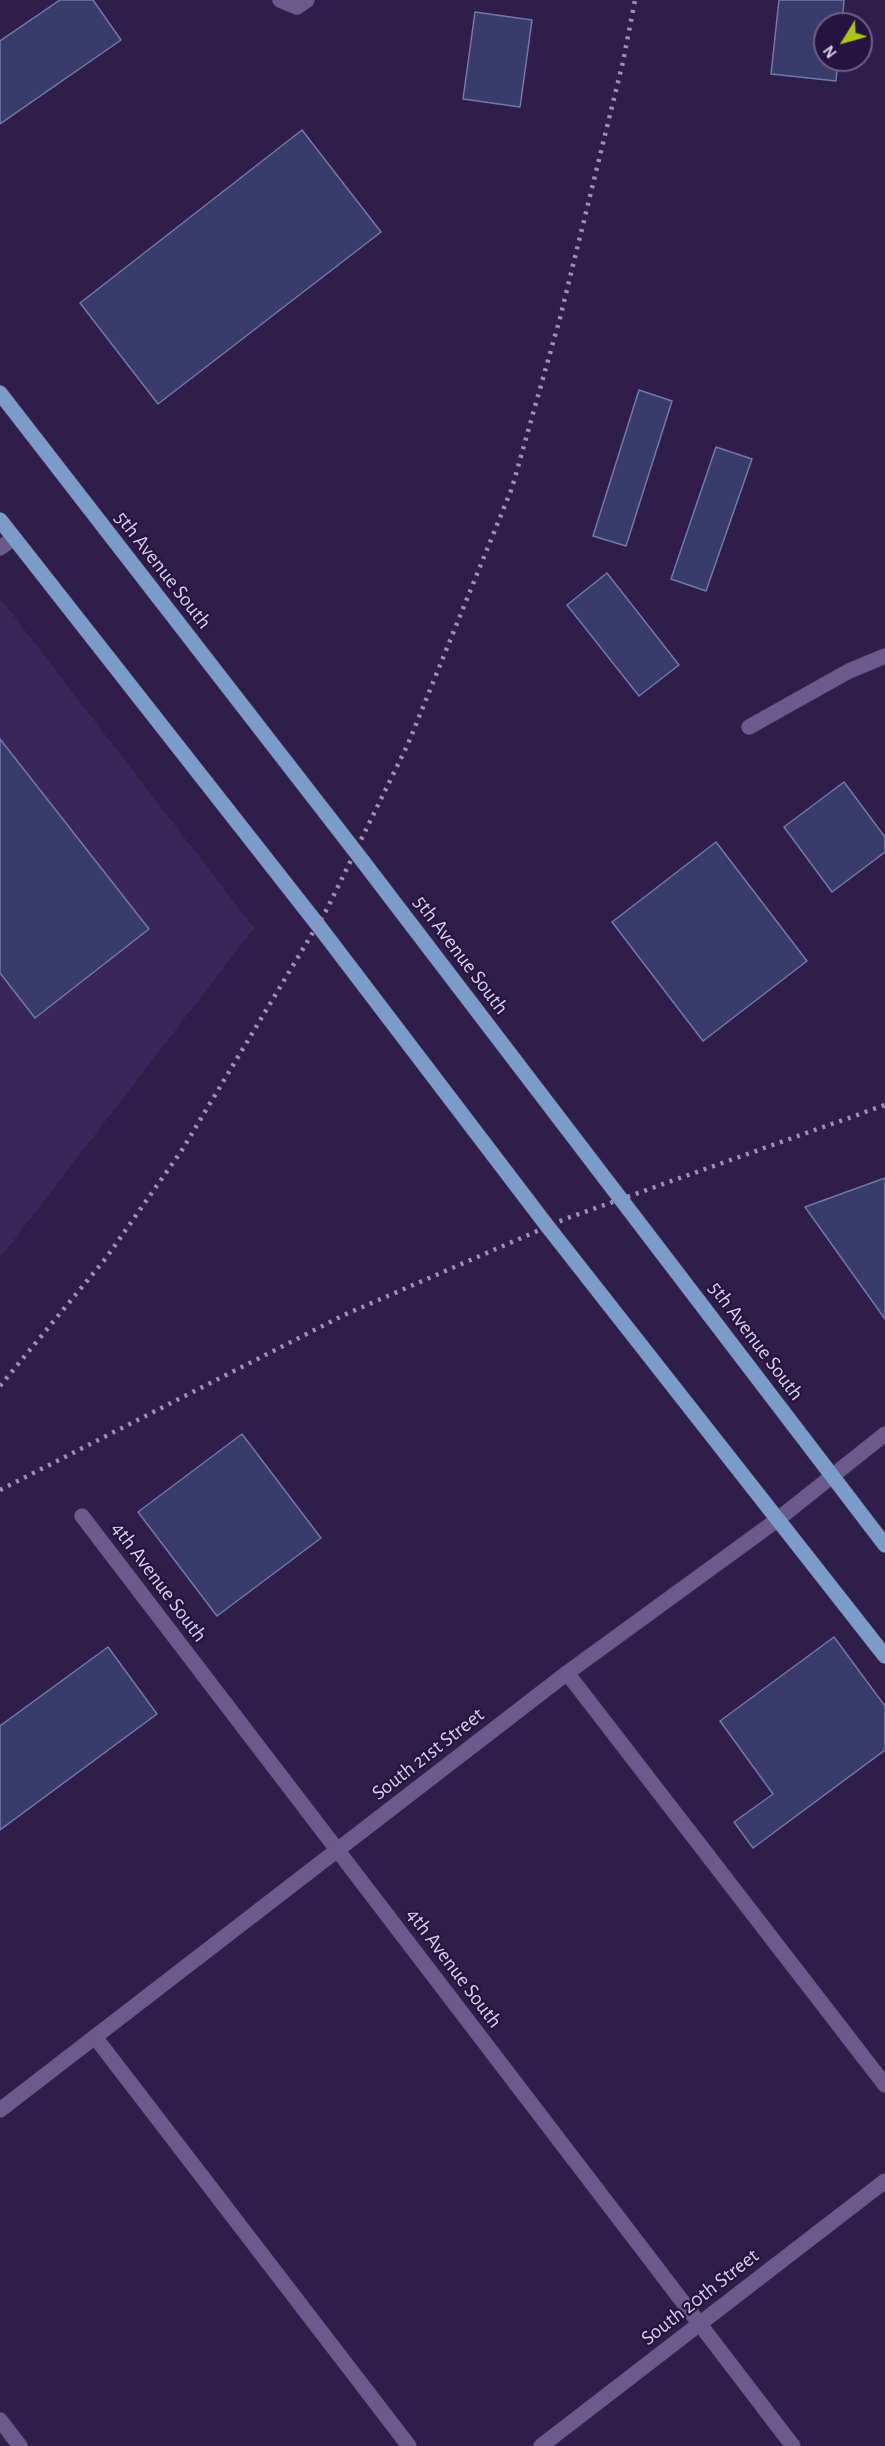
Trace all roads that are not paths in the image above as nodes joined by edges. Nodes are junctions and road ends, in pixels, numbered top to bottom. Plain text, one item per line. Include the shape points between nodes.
1 (280, 0) edge
2 (307, 0) edge
3 (0, 393) edge
4 (0, 520) edge
5 (14, 538) junction
6 (0, 548) edge
7 (885, 656) edge
8 (749, 727) dead end
9 (885, 1434) edge
10 (832, 1476) junction
11 (82, 1516) dead end
12 (777, 1520) junction
13 (885, 1545) edge
14 (885, 1656) edge
15 (567, 1673) junction
16 (338, 1851) junction
17 (95, 2037) junction
18 (885, 2085) edge
19 (0, 2110) edge
20 (885, 2181) edge
21 (699, 2324) junction
22 (0, 2420) edge
23 (20, 2446) edge
24 (409, 2446) edge
25 (541, 2446) edge
26 (793, 2446) edge

1 - 2 street via 297,7
3 - 10 main road, 5th Avenue South
4 - 5 main road
5 - 6 street
5 - 12 main road
7 - 8 street via 849,671
9 - 10 street, South 21st Street
10 - 12 street, South 21st Street
10 - 13 main road, 5th Avenue South
11 - 16 street, 4th Avenue South
12 - 14 main road
12 - 15 street, South 21st Street
15 - 16 street, South 21st Street
15 - 18 street
16 - 17 street, South 21st Street
16 - 21 street, 4th Avenue South
17 - 19 street, South 21st Street
17 - 24 street
20 - 21 street, South 20th Street
21 - 25 street, South 20th Street
21 - 26 street, 4th Avenue South
22 - 23 street

